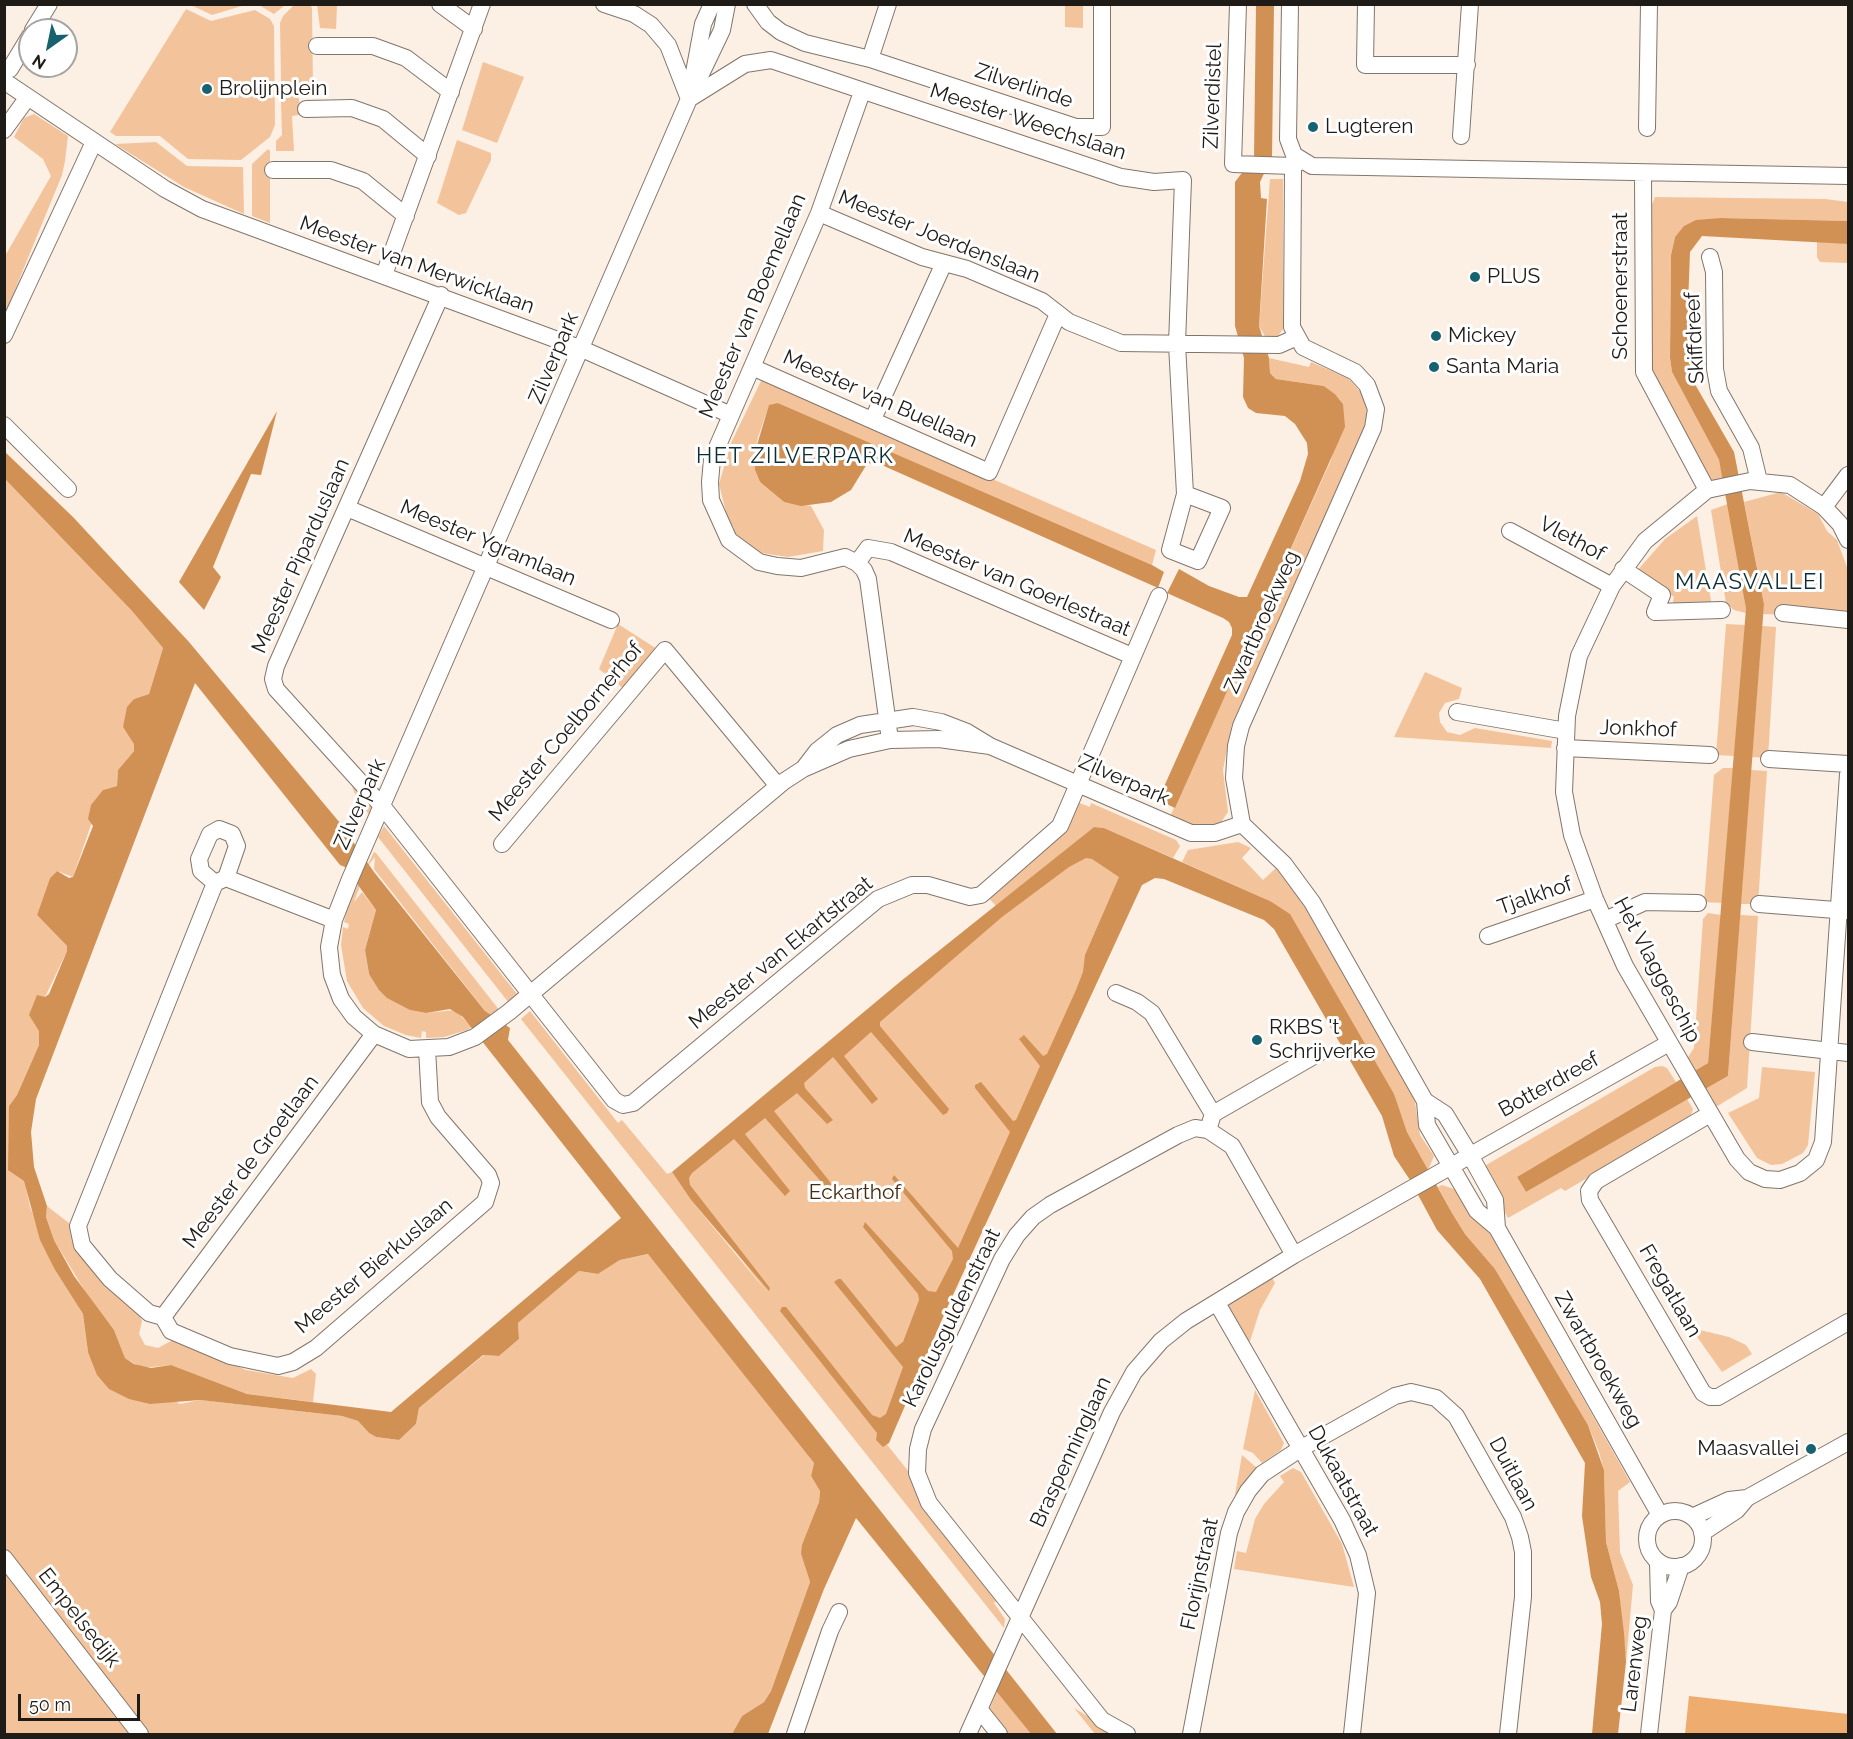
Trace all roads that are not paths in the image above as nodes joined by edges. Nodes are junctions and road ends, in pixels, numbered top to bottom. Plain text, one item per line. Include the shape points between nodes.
1 (49, 4) edge
2 (440, 4) edge
3 (482, 4) edge
4 (604, 4) edge
5 (712, 4) edge
6 (726, 4) edge
7 (755, 4) edge
8 (888, 4) edge
9 (1102, 4) edge
10 (1238, 4) edge
11 (1290, 4) edge
12 (1299, 4) edge
13 (1366, 4) edge
14 (1470, 4) edge
15 (1649, 4) edge
16 (40, 18) edge
17 (474, 29) junction
18 (317, 46) dead end
19 (18, 56) edge
20 (870, 59) junction
21 (1467, 65) junction
22 (7, 75) edge
23 (451, 92) junction
24 (862, 92) junction
25 (28, 97) junction
26 (688, 99) junction
27 (306, 109) dead end
28 (1647, 128) dead end
29 (4, 130) edge
30 (1461, 136) dead end
31 (94, 142) junction
32 (428, 156) junction
33 (1295, 164) junction
34 (273, 170) dead end
35 (1643, 174) junction
36 (1848, 176) edge
37 (819, 213) junction
38 (406, 216) junction
39 (1710, 257) dead end
40 (944, 262) junction
41 (384, 275) junction
42 (441, 295) junction
43 (1058, 314) junction
44 (4, 335) edge
45 (1297, 337) junction
46 (1177, 344) junction
47 (582, 349) junction
48 (752, 366) junction
49 (731, 415) junction
50 (873, 419) junction
51 (4, 425) edge
52 (1848, 475) edge
53 (1755, 481) junction
54 (68, 489) dead end
55 (1712, 489) junction
56 (1185, 494) dead end
57 (1824, 507) junction
58 (347, 508) junction
59 (1510, 531) dead end
60 (1848, 540) edge
61 (857, 563) junction
62 (488, 567) junction
63 (1623, 569) junction
64 (1612, 586) junction
65 (1159, 596) dead end
66 (1722, 610) dead end
67 (1783, 613) dead end
68 (611, 620) dead end
69 (1848, 620) edge
70 (1132, 656) junction
71 (1457, 712) dead end
72 (888, 720) junction
73 (1566, 731) junction
74 (890, 741) junction
75 (990, 746) junction
76 (1565, 748) junction
77 (1710, 754) dead end
78 (1768, 759) dead end
79 (1848, 765) edge
80 (803, 768) junction
81 (1848, 774) edge
82 (1078, 785) junction
83 (778, 786) junction
84 (383, 807) junction
85 (1242, 824) junction
86 (502, 844) dead end
87 (1595, 900) junction
88 (1698, 903) dead end
89 (1759, 904) dead end
90 (1845, 910) edge
91 (334, 920) junction
92 (1605, 920) junction
93 (1488, 936) dead end
94 (529, 993) junction
95 (1116, 993) dead end
96 (374, 1034) junction
97 (1752, 1042) dead end
98 (427, 1049) junction
99 (1673, 1050) junction
100 (1830, 1051) junction
101 (1319, 1053) dead end
102 (1848, 1053) edge
103 (1425, 1101) junction
104 (1707, 1108) junction
105 (1211, 1122) junction
106 (1470, 1155) junction
107 (1450, 1166) junction
108 (1497, 1228) junction
109 (1294, 1255) junction
110 (1217, 1303) junction
111 (163, 1317) junction
112 (1848, 1322) edge
113 (1848, 1442) edge
114 (1300, 1449) junction
115 (1747, 1498) junction
116 (1660, 1515) junction
117 (1692, 1517) junction
118 (1702, 1533) junction
119 (4, 1558) edge
120 (1658, 1562) junction
121 (1681, 1566) junction
122 (1663, 1610) junction
123 (839, 1612) dead end
124 (1020, 1619) junction
125 (982, 1703) junction
126 (140, 1734) edge
127 (795, 1734) edge
128 (968, 1734) edge
129 (999, 1734) edge
130 (1127, 1734) edge
131 (1191, 1734) edge
132 (1352, 1734) edge
133 (1508, 1734) edge
134 (1649, 1734) edge

1 - 16 street
2 - 17 street
3 - 17 street
4 - 26 street via 634,14 651,25 668,45
5 - 26 street, Zilverpark via 703,24
6 - 26 street, Zilverpark via 722,30
7 - 20 street via 781,32 805,43
8 - 20 street
9 - 20 street, Zilverlinde via 1102,128 1076,127
10 - 33 street, Zilverdistel via 1233,164
11 - 33 street via 1288,139
12 - 33 street
13 - 21 street via 1365,65
14 - 21 street
15 - 28 street
17 - 23 street
18 - 23 street via 373,46 406,58
19 - 22 street
21 - 30 street
22 - 25 street, Meester van Merwicklaan
23 - 32 street
24 - 26 street via 771,60 745,64
24 - 37 street, Meester van Boemellaan
24 - 46 street, Meester Weechslaan via 1121,177 1154,182 1183,180
25 - 29 street
25 - 31 street, Meester van Merwicklaan
26 - 47 street, Zilverpark
27 - 32 street via 352,108 383,119
31 - 41 street, Meester van Merwicklaan via 202,209
31 - 44 street
32 - 38 street
33 - 35 street via 1325,168
33 - 45 street via 1291,315
34 - 38 street via 331,170 363,182
35 - 36 street
35 - 55 street, Schoenerstraat via 1644,372
37 - 40 street, Meester Joerdenslaan via 922,257
37 - 48 street, Meester van Boemellaan
38 - 41 street
39 - 53 street, Skiffdreef via 1719,390 1751,448
40 - 43 street, Meester Joerdenslaan via 1042,302
40 - 50 street
41 - 42 street, Meester van Merwicklaan
42 - 47 street, Meester van Merwicklaan
42 - 58 street, Meester Piparduslaan
43 - 46 street, Meester Joerdenslaan via 1121,343
43 - 50 street, Meester van Buellaan via 989,472
45 - 46 street, Meester Joerdenslaan via 1280,345
45 - 85 street, Zwartbroekweg via 1313,354 1355,372 1367,385 1376,409 1373,428 1241,726 1234,778
46 - 56 street
47 - 49 street, Meester van Merwicklaan
47 - 62 street, Zilverpark
48 - 49 street, Meester van Boemellaan
48 - 50 street, Meester van Buellaan
49 - 61 street, Meester van Boemellaan via 712,459 710,482 711,500 729,540 759,562 777,566 801,568 845,557
51 - 54 street
52 - 57 street
53 - 55 street, Het Vlaggeschip
53 - 57 street, Het Vlaggeschip via 1790,485
55 - 63 street, Het Vlaggeschip via 1646,541
57 - 60 street, Het Vlaggeschip
58 - 62 street, Meester Ygramlaan
58 - 84 street, Meester Piparduslaan via 273,679 276,689
59 - 64 street, Vlethof
61 - 70 street, Meester van Goerlestraat via 867,548 891,552
61 - 72 street via 868,579
62 - 68 street, Meester Ygramlaan
62 - 84 street, Zilverpark
63 - 64 street, Het Vlaggeschip
63 - 66 street, Vlethof via 1662,595 1655,612
64 - 73 street, Het Vlaggeschip via 1579,656
65 - 70 street, Meester van Ekartstraat
67 - 69 street
70 - 82 street, Meester van Ekartstraat
71 - 73 street
72 - 74 street
72 - 75 street, Zilverpark via 913,717 941,722
72 - 80 street, Zilverpark via 860,725 837,735
73 - 76 street, Het Vlaggeschip
74 - 75 street, Zilverpark via 939,739
74 - 80 street, Zilverpark via 849,749
75 - 82 street, Zilverpark
76 - 77 street, Jonkhof
76 - 87 street, Het Vlaggeschip via 1564,792 1572,834
78 - 79 street
80 - 83 street, Zilverpark
81 - 90 street, Het Vlaggeschip
82 - 85 street, Zilverpark via 1191,833 1215,833
82 - 94 street, Meester van Ekartstraat via 1060,826 981,895 970,897 928,885 912,885 878,899 633,1103 623,1105 614,1100
83 - 86 street, Meester Coelbornerhof via 665,650
83 - 94 street, Zilverpark
84 - 91 street, Zilverpark
84 - 94 street, Meester van Ekartstraat
85 - 103 street, Zwartbroekweg via 1284,864 1312,902
87 - 92 street, Het Vlaggeschip
87 - 93 street, Tjalkhof
88 - 92 street via 1645,902
89 - 90 street
90 - 100 street, Het Vlaggeschip
91 - 96 street, Zilverpark via 329,947 332,975 341,999
91 - 111 street, Meester Bierkuslaan via 220,880 78,1226 82,1245 110,1279 149,1313
92 - 99 street, Het Vlaggeschip via 1625,966
94 - 98 street, Zilverpark via 475,1037 450,1047
95 - 105 street via 1152,1013
96 - 98 street, Zilverpark via 409,1049
96 - 111 street, Meester de Groetlaan
97 - 100 street
98 - 111 street, Meester Bierkuslaan via 430,1102 438,1117 488,1175 491,1183 485,1202 316,1348 293,1362 278,1366 230,1356 171,1331
99 - 104 street, Het Vlaggeschip
99 - 106 street, Botterdreef
100 - 102 street
100 - 104 street, Het Vlaggeschip via 1823,1142 1816,1160 1800,1173 1780,1180 1749,1172
101 - 105 street
103 - 106 street, Zwartbroekweg via 1445,1114
103 - 107 street, Zwartbroekweg via 1426,1125
104 - 112 street, Fregatlaan via 1596,1181 1589,1191 1590,1200 1703,1392 1718,1397
105 - 109 street via 1232,1146
105 - 124 street, Karolusguldenstraat via 1178,1135 1033,1217 1002,1259 923,1429 917,1473 921,1488
106 - 107 street, Botterdreef
106 - 108 street, Zwartbroekweg via 1495,1200
107 - 108 street, Zwartbroekweg via 1477,1211
107 - 109 street, Braspenninglaan
108 - 116 street, Zwartbroekweg
109 - 110 street, Braspenninglaan
110 - 114 street, Dukaatstraat
110 - 124 street, Braspenninglaan via 1161,1341 1134,1372 1112,1412
113 - 115 street
114 - 131 street, Florijnstraat via 1262,1474 1236,1512
114 - 132 street, Dukaatstraat via 1342,1520 1358,1555 1367,1593
114 - 133 street, Duitlaan via 1395,1396 1411,1392 1436,1398 1456,1416 1513,1517 1523,1552 1523,1597
115 - 117 street via 1729,1500
115 - 118 street via 1737,1510
116 - 117 street via 1676,1511
116 - 120 street via 1652,1522 1647,1544
117 - 118 street
118 - 121 street via 1698,1554
119 - 126 street, Empelsedijk
120 - 121 street via 1669,1567
120 - 122 street via 1659,1601
121 - 122 street, Larenweg
122 - 134 street, Larenweg
123 - 127 street
124 - 125 street, Braspenninglaan
124 - 130 street, Karolusguldenstraat via 1102,1720
125 - 128 street, Braspenninglaan
125 - 129 street

